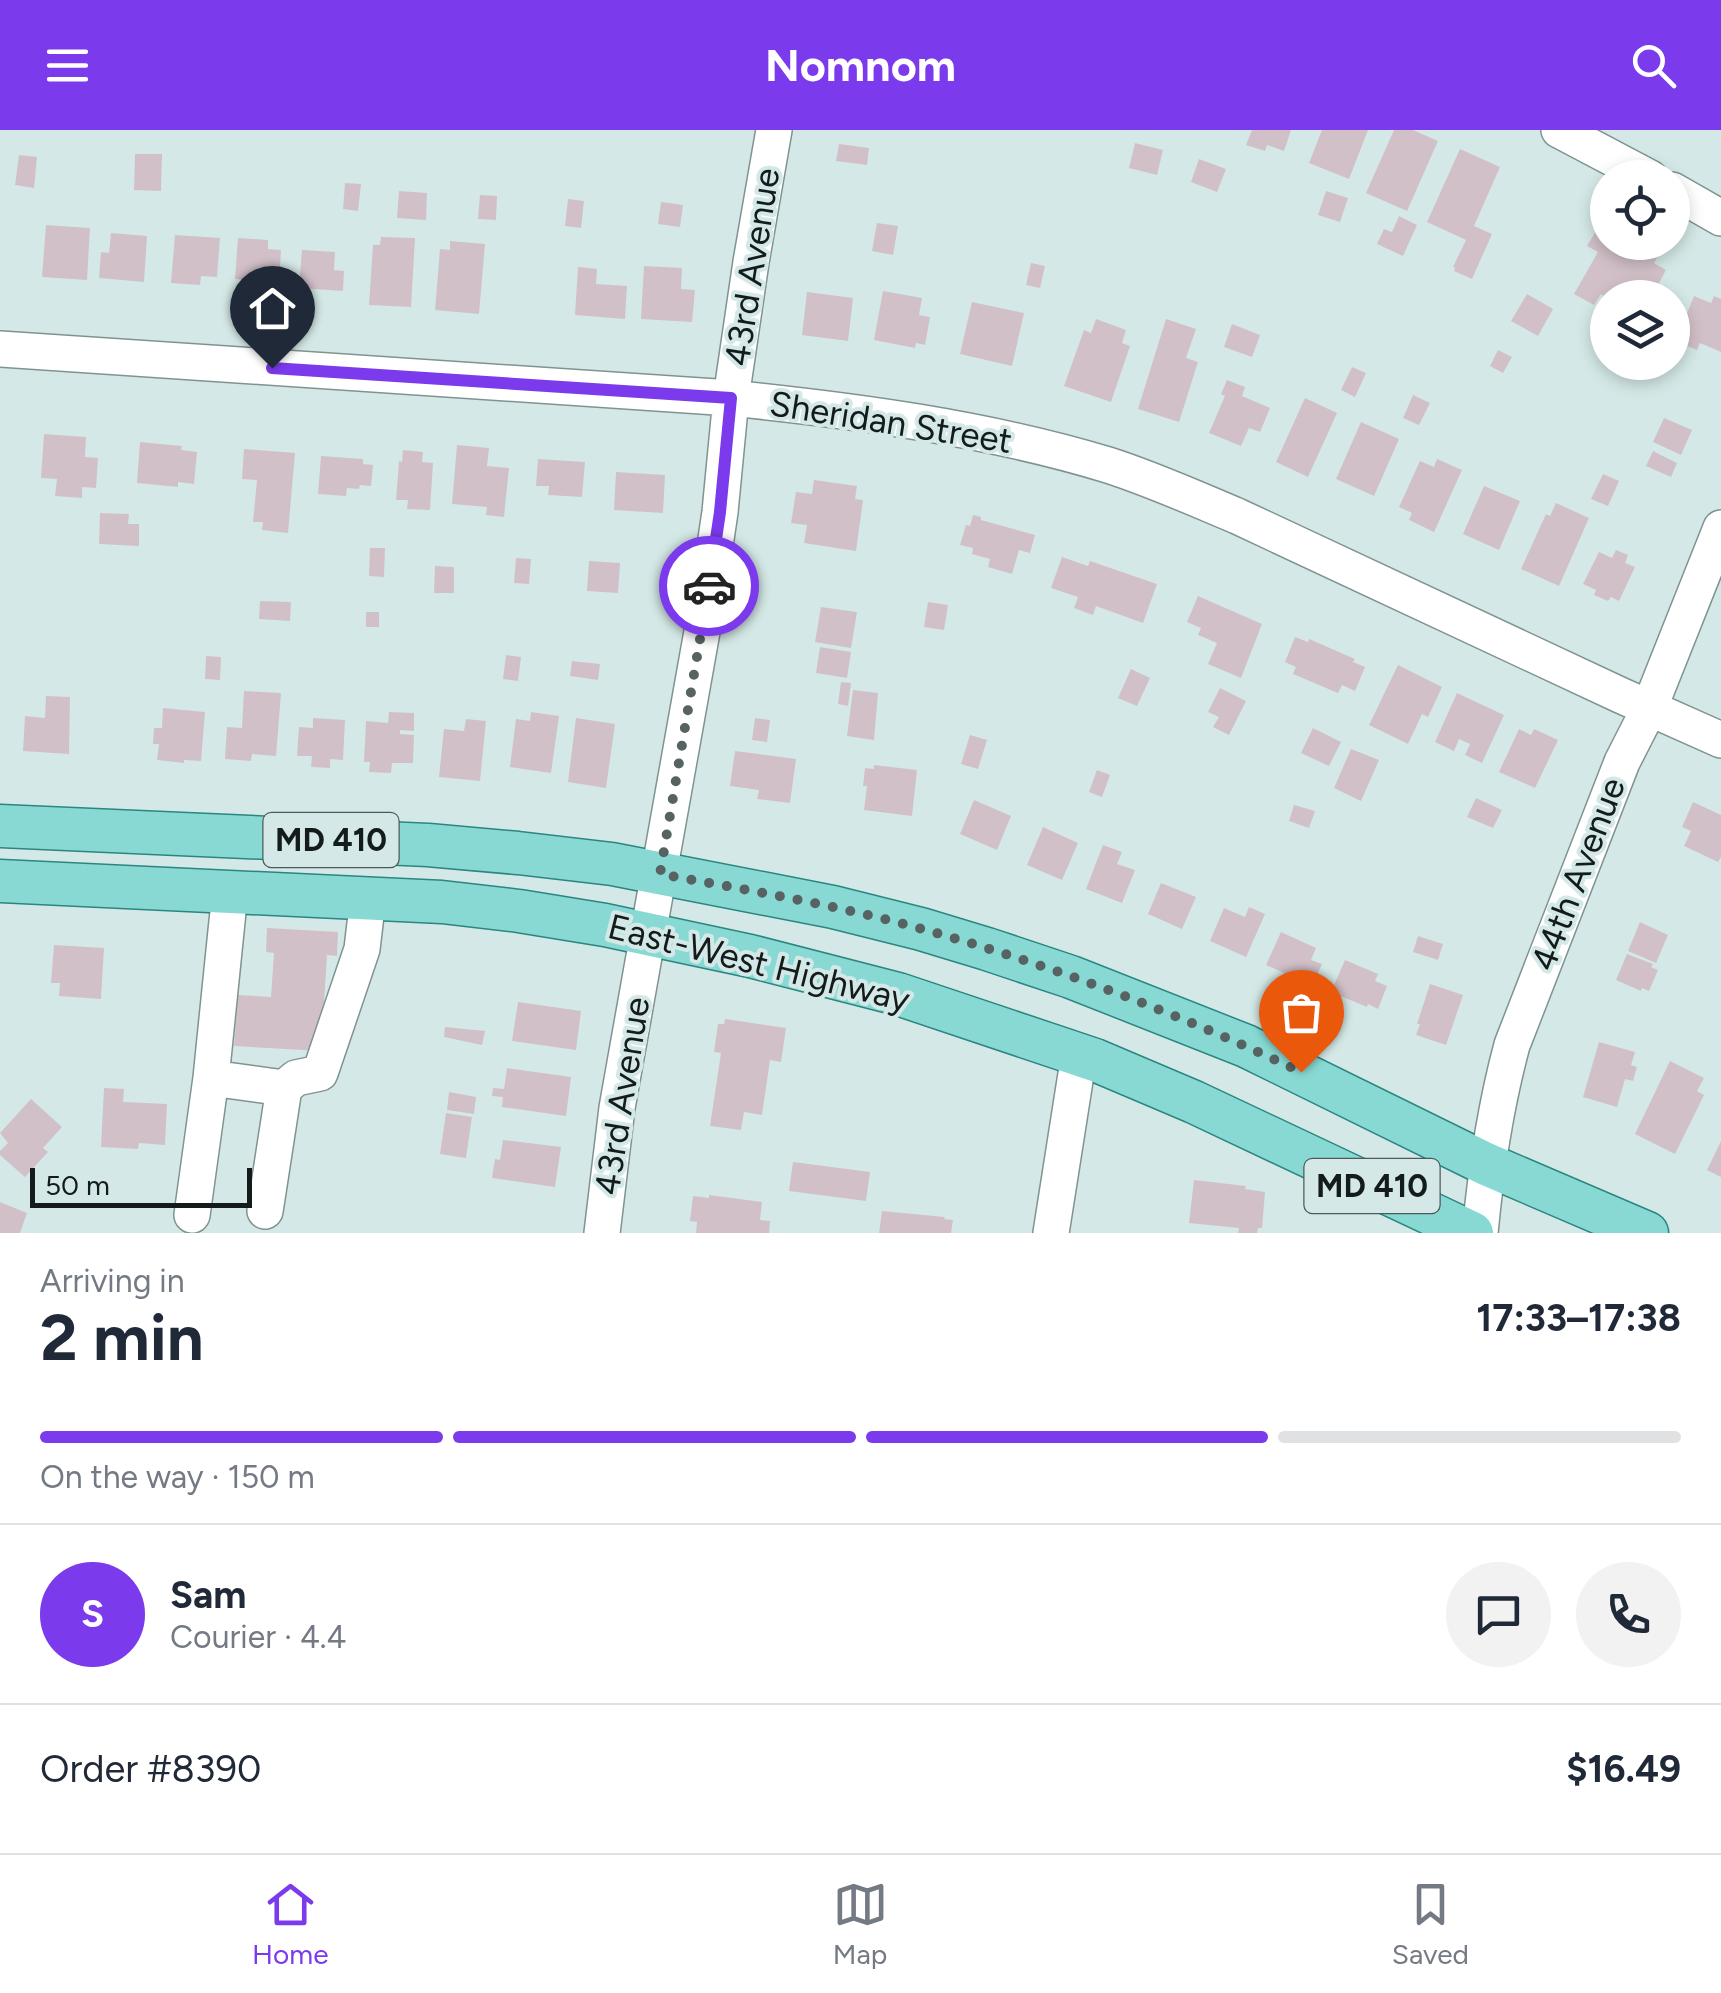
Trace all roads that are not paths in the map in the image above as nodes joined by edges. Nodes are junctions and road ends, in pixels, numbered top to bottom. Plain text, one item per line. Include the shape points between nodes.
1 (774, 130) edge
2 (1559, 130) edge
3 (1616, 160) edge
4 (1690, 200) edge
5 (1721, 218) edge
6 (0, 349) edge
7 (731, 398) junction
8 (1721, 528) edge
9 (1649, 709) junction
10 (1721, 740) edge
11 (0, 826) edge
12 (660, 874) junction
13 (0, 881) edge
14 (230, 892) junction
15 (368, 898) junction
16 (649, 934) junction
17 (1079, 1055) junction
18 (211, 1078) junction
19 (284, 1088) junction
20 (1486, 1164) junction
21 (265, 1211) dead end
22 (192, 1215) dead end
23 (602, 1233) edge
24 (1051, 1233) edge
25 (1472, 1233) edge
26 (1480, 1233) edge
27 (1646, 1233) edge

1 - 7 street, 43rd Avenue
2 - 3 street
4 - 5 street
6 - 7 street, Sheridan Street
7 - 9 street, Sheridan Street via 972,432 1110,466 1237,516
7 - 12 street, 43rd Avenue via 703,626
8 - 9 street, 44th Avenue
9 - 10 street, Sheridan Street
9 - 20 street, 44th Avenue via 1518,1030
11 - 12 main road, East-West Highway / MD 410 via 428,845
12 - 16 street, 43rd Avenue
12 - 20 main road, East-West Highway / MD 410 via 921,929 1071,978 1246,1046
13 - 14 main road, East-West Highway / MD 410
14 - 15 main road, East-West Highway / MD 410
14 - 18 street
15 - 16 main road, East-West Highway / MD 410 via 519,911
15 - 19 street via 362,948 320,1073
16 - 17 main road, East-West Highway / MD 410 via 898,994
16 - 23 street, 43rd Avenue
17 - 24 street
17 - 25 main road, East-West Highway / MD 410
18 - 19 street
18 - 22 street
19 - 21 street
20 - 26 street, 44th Avenue
20 - 27 main road, East-West Highway / MD 410

